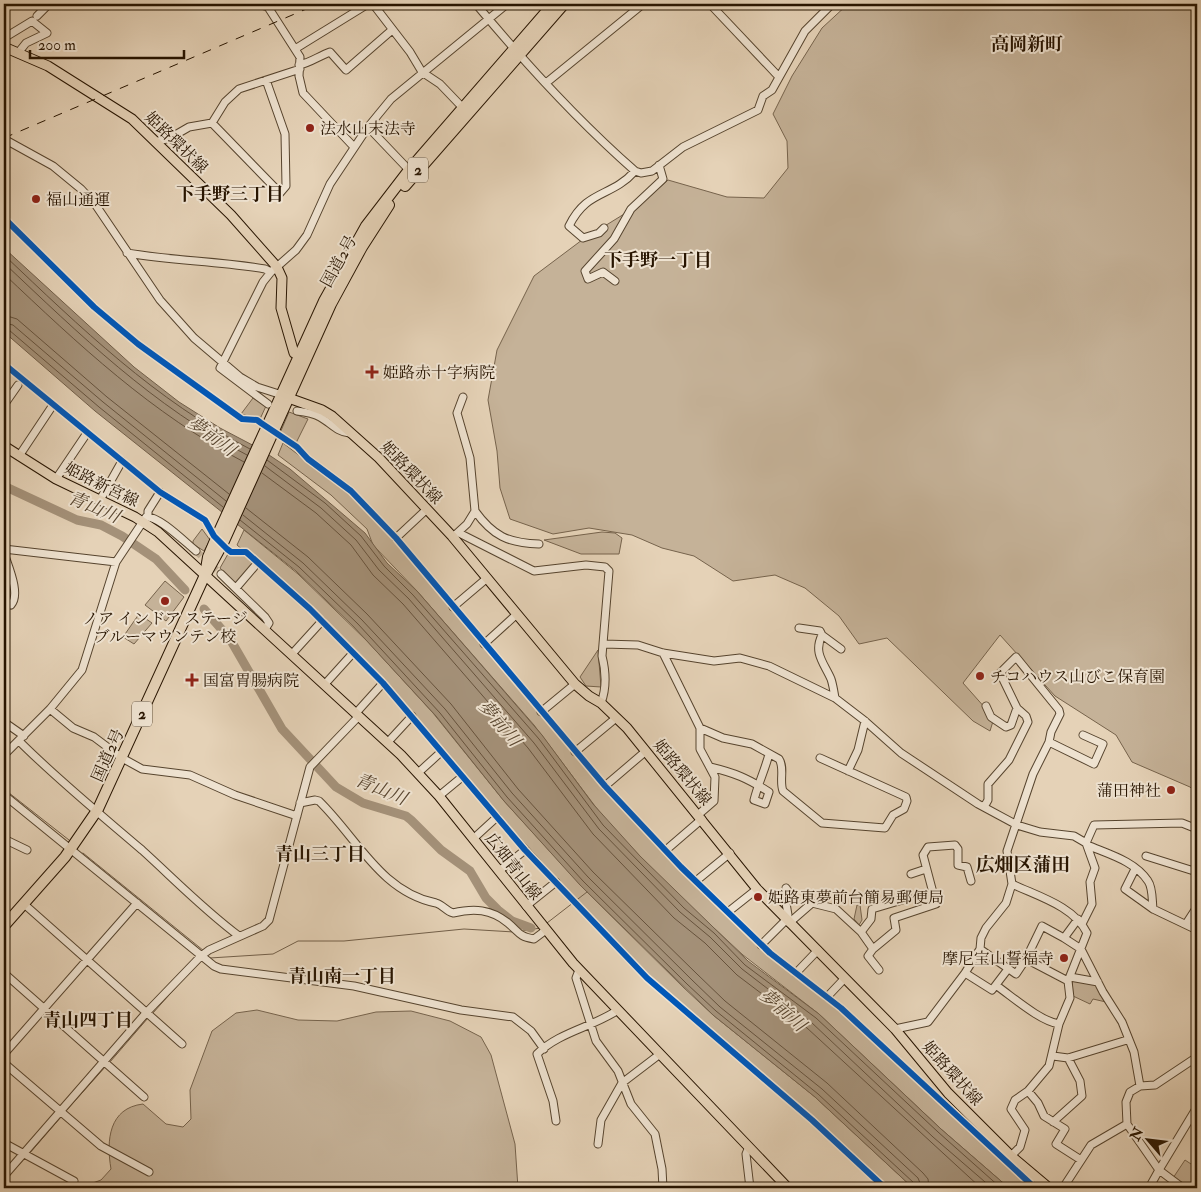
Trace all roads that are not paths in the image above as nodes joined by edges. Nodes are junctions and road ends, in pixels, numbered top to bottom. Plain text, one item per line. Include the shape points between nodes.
1 (49, 4) edge
2 (258, 4) edge
3 (276, 4) edge
4 (293, 4) edge
5 (300, 4) edge
6 (368, 4) edge
7 (373, 4) edge
8 (476, 4) edge
9 (507, 4) edge
10 (553, 4) edge
11 (564, 4) edge
12 (643, 4) edge
13 (710, 4) edge
14 (832, 4) edge
15 (268, 7) junction
16 (37, 16) dead end
17 (488, 18) junction
18 (392, 30) junction
19 (4, 38) edge
20 (4, 47) edge
21 (295, 48) junction
22 (517, 52) junction
23 (18, 53) junction
24 (299, 67) junction
25 (422, 72) junction
26 (779, 77) junction
27 (266, 80) junction
28 (546, 83) junction
29 (463, 108) junction
30 (212, 123) junction
31 (368, 127) junction
32 (4, 139) edge
33 (155, 142) junction
34 (354, 147) junction
35 (660, 165) junction
36 (409, 170) junction
37 (635, 171) junction
38 (604, 228) dead end
39 (127, 253) junction
40 (274, 269) junction
41 (615, 281) dead end
42 (300, 356) junction
43 (222, 362) junction
44 (18, 385) dead end
45 (285, 397) junction
46 (463, 397) dead end
47 (4, 404) edge
48 (268, 404) dead end
49 (53, 405) dead end
50 (297, 411) dead end
51 (349, 432) junction
52 (87, 433) dead end
53 (4, 446) edge
54 (20, 456) junction
55 (122, 461) dead end
56 (56, 479) junction
57 (160, 492) dead end
58 (100, 500) junction
59 (427, 510) junction
60 (475, 511) junction
61 (145, 518) junction
62 (455, 535) junction
63 (396, 538) dead end
64 (539, 544) dead end
65 (4, 551) edge
66 (196, 551) tunnel mouth
67 (116, 562) junction
68 (254, 567) dead end
69 (221, 574) tunnel mouth
70 (205, 575) junction
71 (486, 579) junction
72 (236, 588) junction
73 (4, 602) edge
74 (453, 607) dead end
75 (517, 614) junction
76 (322, 621) dead end
77 (798, 628) dead end
78 (264, 629) junction
79 (822, 635) junction
80 (484, 644) dead end
81 (604, 644) junction
82 (841, 649) dead end
83 (353, 653) dead end
84 (292, 654) junction
85 (663, 654) junction
86 (383, 683) dead end
87 (325, 684) junction
88 (575, 684) junction
89 (835, 698) junction
90 (601, 703) junction
91 (986, 706) dead end
92 (1017, 708) junction
93 (50, 709) junction
94 (541, 712) dead end
95 (357, 714) junction
96 (412, 716) dead end
97 (616, 718) junction
98 (865, 721) junction
99 (4, 722) edge
100 (700, 728) junction
101 (1083, 735) dead end
102 (21, 739) junction
103 (388, 742) junction
104 (1049, 742) junction
105 (646, 751) junction
106 (441, 752) dead end
107 (575, 752) dead end
108 (769, 754) junction
109 (4, 755) edge
110 (122, 758) junction
111 (820, 758) dead end
112 (710, 767) junction
113 (848, 771) junction
114 (418, 773) junction
115 (462, 776) dead end
116 (605, 786) dead end
117 (4, 796) edge
118 (439, 796) junction
119 (300, 803) junction
120 (984, 807) junction
121 (97, 811) junction
122 (297, 816) junction
123 (497, 817) dead end
124 (701, 817) junction
125 (1016, 825) junction
126 (1197, 829) edge
127 (4, 839) edge
128 (473, 839) junction
129 (1086, 844) junction
130 (71, 849) junction
131 (27, 850) dead end
132 (525, 850) dead end
133 (666, 850) dead end
134 (730, 853) junction
135 (1146, 856) dead end
136 (926, 869) junction
137 (1135, 869) junction
138 (499, 871) junction
139 (1197, 872) edge
140 (911, 874) dead end
141 (970, 880) dead end
142 (696, 881) dead end
143 (556, 882) dead end
144 (1012, 884) junction
145 (786, 888) dead end
146 (757, 889) junction
147 (908, 898) dead end
148 (137, 903) junction
149 (24, 904) junction
150 (526, 906) junction
151 (1197, 907) edge
152 (1153, 909) junction
153 (728, 912) dead end
154 (787, 921) junction
155 (1080, 921) junction
156 (1186, 924) junction
157 (4, 926) edge
158 (543, 927) junction
159 (1197, 930) edge
160 (862, 932) junction
161 (239, 936) junction
162 (1064, 938) junction
163 (761, 945) dead end
164 (873, 949) junction
165 (980, 949) junction
166 (1081, 949) junction
167 (818, 950) junction
168 (201, 956) junction
169 (1026, 959) junction
170 (86, 961) junction
171 (1008, 969) junction
172 (579, 970) junction
173 (879, 970) dead end
174 (4, 973) edge
175 (796, 973) dead end
176 (965, 973) junction
177 (845, 978) junction
178 (1069, 979) junction
179 (1098, 982) junction
180 (997, 986) junction
181 (827, 998) dead end
182 (44, 1008) junction
183 (618, 1010) junction
184 (146, 1013) junction
185 (1059, 1024) junction
186 (589, 1025) junction
187 (895, 1029) junction
188 (1127, 1040) junction
189 (182, 1044) dead end
190 (544, 1048) junction
191 (4, 1054) edge
192 (660, 1054) junction
193 (1053, 1056) junction
194 (1197, 1056) edge
195 (1068, 1058) junction
196 (4, 1063) edge
197 (107, 1064) junction
198 (622, 1083) junction
199 (1140, 1086) junction
200 (1028, 1091) junction
201 (144, 1097) dead end
202 (1197, 1107) edge
203 (62, 1114) junction
204 (556, 1121) dead end
205 (1053, 1122) junction
206 (1127, 1124) junction
207 (4, 1144) edge
208 (598, 1144) dead end
209 (749, 1147) junction
210 (26, 1156) junction
211 (1011, 1156) junction
212 (1081, 1160) junction
213 (1159, 1170) junction
214 (149, 1172) dead end
215 (4, 1176) edge
216 (74, 1181) dead end
217 (1028, 1182) edge
218 (1180, 1187) edge
219 (663, 1188) edge
220 (750, 1188) edge
221 (788, 1188) edge
222 (1049, 1188) edge
223 (1063, 1188) edge
224 (1149, 1188) edge

1 - 16 street
2 - 15 street
3 - 15 street
4 - 5 street
6 - 21 street
7 - 18 street
8 - 17 street
9 - 17 street
10 - 22 highway, 国道2号 / 2
11 - 22 highway, 国道2号 / 2
12 - 28 street
13 - 26 street
14 - 26 street via 805,30
15 - 21 street
17 - 22 street
17 - 25 street
18 - 24 street via 346,70 330,52
18 - 25 street
19 - 23 street via 32,21 47,33 26,44
20 - 23 main road, 姫路環状線
21 - 24 street via 300,57
22 - 28 street
22 - 29 highway, 国道2号 / 2
22 - 45 highway, 国道2号 / 2 via 373,229
23 - 33 main road, 姫路環状線 via 48,66 99,97 132,119
24 - 27 street
24 - 34 street via 302,92
25 - 29 street via 440,84
25 - 31 street via 391,98
26 - 35 street via 772,90 763,96 758,110 683,147
27 - 30 street via 239,89
27 - 30 street via 285,134 286,186 280,193
28 - 37 street via 595,136
29 - 36 highway, 国道2号 / 2
30 - 33 street via 189,127
31 - 34 street
31 - 36 street
32 - 39 street via 53,166 81,189 100,211
33 - 40 main road, 姫路環状線 via 231,215
34 - 40 street via 330,184 307,235 296,250
35 - 37 street via 652,171
35 - 41 street via 663,178 631,209 614,240 585,271 588,279 603,272
36 - 42 highway, 国道2号 / 2 via 353,246
37 - 38 street via 626,180 588,200 569,226 583,238
39 - 40 street via 167,260 221,262
39 - 43 street via 177,321
40 - 42 main road via 282,278 281,308 294,353
40 - 43 street
42 - 45 highway, 国道2号 / 2
43 - 45 street via 257,387
43 - 48 street via 220,368
44 - 47 street
45 - 51 main road, 姫路環状線 via 322,410
45 - 70 highway, 国道2号 / 2 via 221,539 208,557
46 - 60 street via 458,413 470,458
49 - 54 street
50 - 51 street via 310,413 337,429
51 - 59 main road, 姫路環状線 via 379,458
52 - 56 street
53 - 54 main road, 姫路新宮線
54 - 56 main road, 姫路新宮線
55 - 58 street
56 - 58 main road, 姫路新宮線
57 - 61 street
58 - 61 main road, 姫路新宮線
59 - 62 main road, 姫路環状線
59 - 63 street
60 - 62 street
60 - 64 street via 498,535 519,544
61 - 66 street via 164,525
61 - 67 street
61 - 70 main road, 姫路新宮線
62 - 71 main road, 姫路環状線
62 - 81 street via 534,571 586,565 605,567 609,571
65 - 67 street
65 - 73 street via 14,587 11,605
67 - 93 street via 82,670
68 - 72 street
69 - 72 street
70 - 78 main road, 広畑青山線
70 - 110 highway, 国道2号 / 2
71 - 74 street
71 - 75 main road, 姫路環状線
72 - 78 street via 265,617 269,623
75 - 80 street
75 - 88 main road, 姫路環状線
76 - 84 street
77 - 79 street via 820,631
78 - 84 main road, 広畑青山線
79 - 82 street
79 - 89 street via 817,649
81 - 85 street via 638,645
81 - 90 street via 605,693
83 - 87 street
84 - 87 main road, 広畑青山線
85 - 89 street via 714,661 740,658 769,666
85 - 100 street
86 - 95 street
87 - 95 main road, 広畑青山線
88 - 90 main road, 姫路環状線
88 - 94 street
89 - 98 street
90 - 97 main road, 姫路環状線
91 - 92 street via 995,722 1006,727 1011,725
92 - 104 street via 1000,673 1016,658 1059,710
92 - 120 street via 1028,722 1009,760 988,784 988,800
93 - 102 street
93 - 110 street
95 - 103 main road, 広畑青山線
95 - 119 street via 310,767
96 - 103 street
97 - 105 main road, 姫路環状線
97 - 107 street
98 - 113 street via 858,750
98 - 120 street via 901,753
99 - 102 street
100 - 108 street via 713,735 752,744
100 - 112 street via 700,749
101 - 104 street via 1103,744 1094,764
102 - 109 street
102 - 121 street via 57,779
103 - 114 main road, 広畑青山線
104 - 125 street via 1033,774
105 - 116 street
105 - 124 main road, 姫路環状線
106 - 114 street
108 - 112 street via 763,776 757,784 740,774
108 - 113 street via 782,763 780,784 783,791 820,822 888,827 893,816 904,809 906,797
110 - 121 highway, 国道2号 / 2
110 - 122 street via 152,772 190,775 235,795
111 - 113 street
112 - 124 street via 716,786 714,801
114 - 118 main road, 広畑青山線
115 - 118 street
117 - 130 street
118 - 128 main road, 広畑青山線
119 - 122 street
119 - 158 street via 319,802 341,823 387,879 429,904 437,904 452,913 468,910 491,912 512,926 517,934 534,939
120 - 125 street
121 - 130 highway, 国道2号 / 2
121 - 161 street via 206,912
122 - 161 street via 269,920
123 - 128 street
124 - 133 street
124 - 134 main road, 姫路環状線
125 - 129 street via 1074,836
125 - 144 street via 1007,852
126 - 129 street via 1182,823 1094,825
127 - 131 street
128 - 138 main road, 広畑青山線
129 - 137 street via 1123,860
129 - 155 street via 1095,868 1090,882 1092,904
130 - 148 street
130 - 149 highway, 国道2号 / 2
132 - 138 street
134 - 142 street
134 - 146 main road, 姫路環状線
135 - 139 street
136 - 140 street
136 - 141 street via 923,855 928,847 955,845 958,865 967,867
136 - 164 street via 936,904 894,918 896,930
137 - 152 street via 1149,882
137 - 152 street via 1125,889
138 - 150 main road, 広畑青山線
143 - 150 street
144 - 155 street via 1047,900
144 - 165 street via 1003,909 981,938
145 - 154 street
146 - 153 street
146 - 154 main road, 姫路環状線
147 - 160 street via 872,909 871,919
148 - 168 street
148 - 170 street
149 - 157 highway, 国道2号 / 2
149 - 170 street
150 - 158 main road, 広畑青山線
151 - 156 street
152 - 156 street
154 - 160 street via 812,903 836,909
154 - 163 street
154 - 167 main road, 姫路環状線
155 - 162 street
155 - 166 street via 1087,933
156 - 159 street
158 - 172 main road, 広畑青山線
160 - 164 street
161 - 168 street
162 - 166 street
162 - 169 street via 1042,926
164 - 173 street via 868,956
165 - 171 street
165 - 176 street
166 - 178 street
166 - 179 street
167 - 175 street
167 - 177 main road, 姫路環状線
168 - 184 street
168 - 190 street via 221,969 354,986 461,1010 513,1017 531,1031
169 - 171 street via 1016,974
169 - 178 street
170 - 182 street
170 - 184 street
171 - 180 street
172 - 183 main road, 広畑青山線
172 - 186 street via 576,978
174 - 182 street
176 - 180 street via 992,990
176 - 187 street via 928,1022
177 - 181 street
177 - 187 main road, 姫路環状線
178 - 179 street
178 - 185 street via 1070,998
179 - 188 street via 1122,1022
180 - 185 street via 1052,1023
182 - 191 street
182 - 197 street
183 - 186 street
183 - 192 main road, 広畑青山線
184 - 189 street
184 - 197 street
185 - 193 street
186 - 190 street
186 - 198 street
187 - 211 main road, 姫路環状線 via 948,1093
188 - 195 street
188 - 199 street via 1134,1052
190 - 204 street via 537,1056 553,1101
192 - 198 street
192 - 209 main road, 広畑青山線
193 - 195 street
193 - 200 street via 1043,1075
194 - 199 street via 1155,1085
195 - 205 street via 1080,1081 1082,1096
196 - 203 street
197 - 201 street
197 - 203 street
198 - 208 street via 601,1120
198 - 219 street via 631,1104 655,1134
199 - 206 street via 1130,1092 1126,1102
200 - 205 street via 1044,1116
200 - 211 street via 1016,1100 1011,1109 1025,1130 1020,1147
202 - 213 street
203 - 210 street
203 - 214 street via 101,1146
205 - 212 street via 1065,1129 1056,1144
206 - 212 street via 1091,1145
206 - 213 street
207 - 210 street
209 - 220 street via 746,1154
209 - 221 main road, 広畑青山線
210 - 215 street
210 - 216 street
211 - 217 main road, 姫路環状線
212 - 223 street
213 - 218 street
213 - 224 street
217 - 222 main road, 姫路環状線

